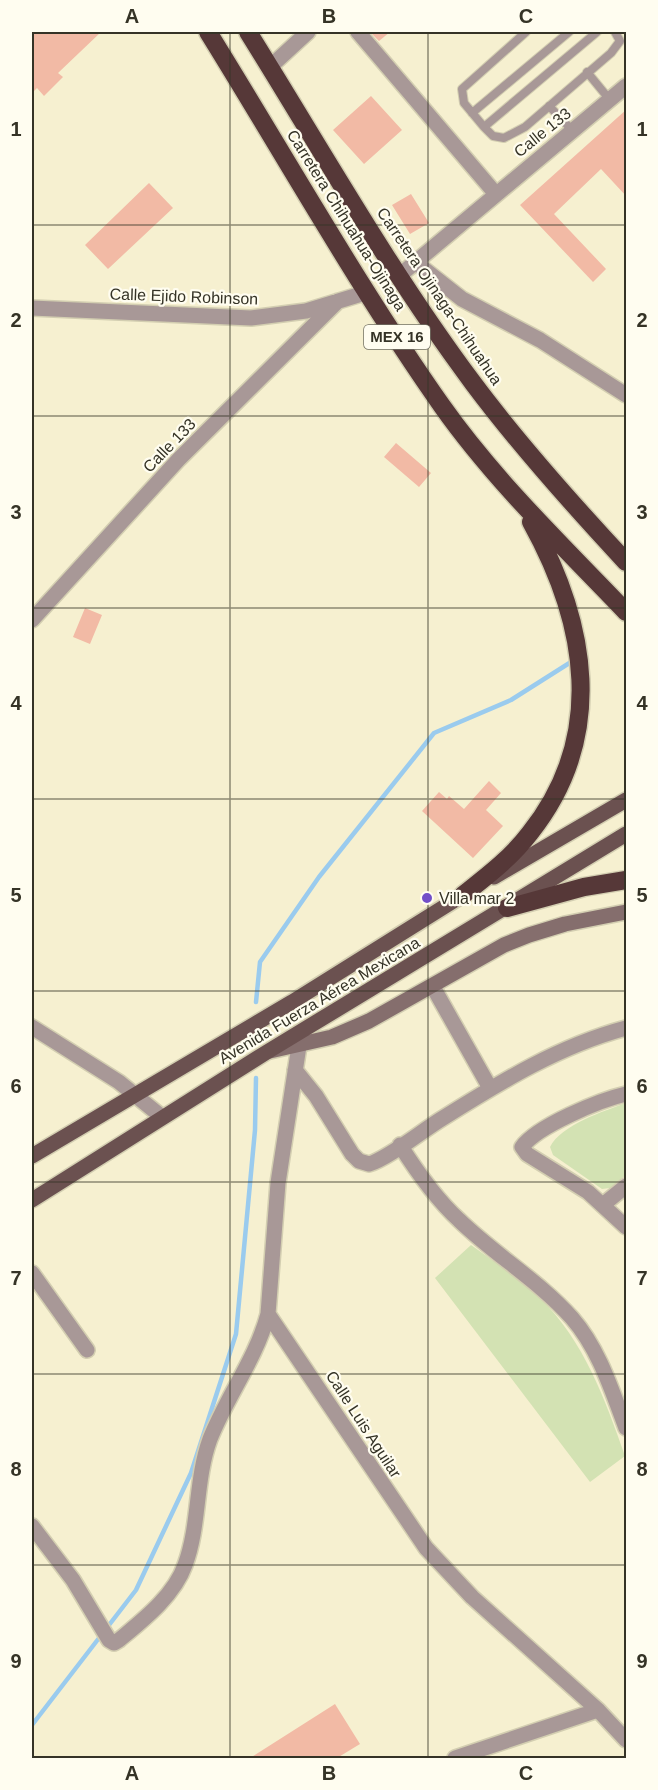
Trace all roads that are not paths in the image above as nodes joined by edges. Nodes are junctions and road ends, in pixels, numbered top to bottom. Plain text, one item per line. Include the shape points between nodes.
1 (208, 32) edge
2 (248, 32) edge
3 (308, 32) edge
4 (358, 32) edge
5 (526, 32) edge
6 (569, 32) edge
7 (597, 32) edge
8 (615, 32) edge
9 (270, 67) junction
10 (587, 72) junction
11 (627, 86) edge
12 (610, 100) junction
13 (549, 106) junction
14 (472, 113) junction
15 (484, 127) junction
16 (572, 130) junction
17 (495, 193) junction
18 (415, 262) junction
19 (399, 276) junction
20 (368, 292) junction
21 (338, 301) junction
22 (32, 308) edge
23 (627, 395) edge
24 (519, 499) junction
25 (627, 562) edge
26 (627, 612) edge
27 (32, 620) edge
28 (627, 800) edge
29 (627, 834) edge
30 (627, 880) edge
31 (464, 895) junction
32 (507, 908) junction
33 (627, 912) edge
34 (433, 987) junction
35 (32, 1027) edge
36 (627, 1028) edge
37 (299, 1046) junction
38 (267, 1052) junction
39 (295, 1070) junction
40 (490, 1088) junction
41 (627, 1094) edge
42 (135, 1095) junction
43 (162, 1118) junction
44 (400, 1145) junction
45 (32, 1156) edge
46 (627, 1186) edge
47 (32, 1200) edge
48 (604, 1204) junction
49 (627, 1227) edge
50 (32, 1273) edge
51 (268, 1314) junction
52 (87, 1350) dead end
53 (627, 1428) edge
54 (32, 1526) edge
55 (598, 1710) junction
56 (627, 1740) edge
57 (456, 1758) edge

1 - 20 highway, Carretera Chihuahua-Ojinaga / MEX 16
2 - 9 highway, Carretera Ojinaga-Chihuahua / MEX 16
3 - 9 street
4 - 17 street
5 - 14 lane via 462,89 462,99
6 - 14 lane
7 - 15 lane
8 - 10 lane via 620,39 617,47
9 - 19 highway, Carretera Ojinaga-Chihuahua / MEX 16
10 - 12 lane
10 - 13 lane
11 - 12 street, Calle 133
12 - 16 street, Calle 133
13 - 15 lane via 508,137 493,136
13 - 16 lane
14 - 15 lane
16 - 17 street, Calle 133
17 - 18 street, Calle 133
18 - 19 street, Calle 133
18 - 23 street via 462,299 540,340
19 - 25 highway, Carretera Ojinaga-Chihuahua / MEX 16 via 473,384 536,462
20 - 21 street, Calle Ejido Robinson
20 - 24 highway, Carretera Chihuahua-Ojinaga / MEX 16 via 442,406
21 - 22 street, Calle Ejido Robinson via 282,316 251,318
21 - 27 street, Calle 133 via 179,459
24 - 26 highway, Carretera Chihuahua-Ojinaga / MEX 16
24 - 31 highway via 550,557 572,612 581,668 580,710 568,764 531,832 500,866
28 - 31 main road, Avenida Fuerza Aérea Mexicana
29 - 32 main road, Avenida Fuerza Aérea Mexicana
30 - 32 highway
31 - 42 main road, Avenida Fuerza Aérea Mexicana
32 - 38 main road, Avenida Fuerza Aérea Mexicana
33 - 34 street via 565,924 504,945
34 - 37 street via 369,1021
34 - 40 street
35 - 42 street
36 - 40 street via 555,1052
37 - 38 street
37 - 39 street
38 - 43 main road, Avenida Fuerza Aérea Mexicana
39 - 44 street via 355,1158 363,1163 373,1162
39 - 51 street via 278,1183
40 - 44 street
41 - 48 street via 567,1117 522,1147
42 - 43 street
42 - 45 main road, Avenida Fuerza Aérea Mexicana
43 - 47 main road, Avenida Fuerza Aérea Mexicana
44 - 53 street via 459,1221 574,1320 598,1359
46 - 48 street
48 - 49 street
50 - 52 street
51 - 54 street via 248,1366 210,1440 185,1566 167,1595 140,1622 116,1642 109,1640 74,1580
51 - 55 street, Calle Luis Aguilar via 426,1548 472,1597
55 - 56 street, Calle Luis Aguilar
55 - 57 street

